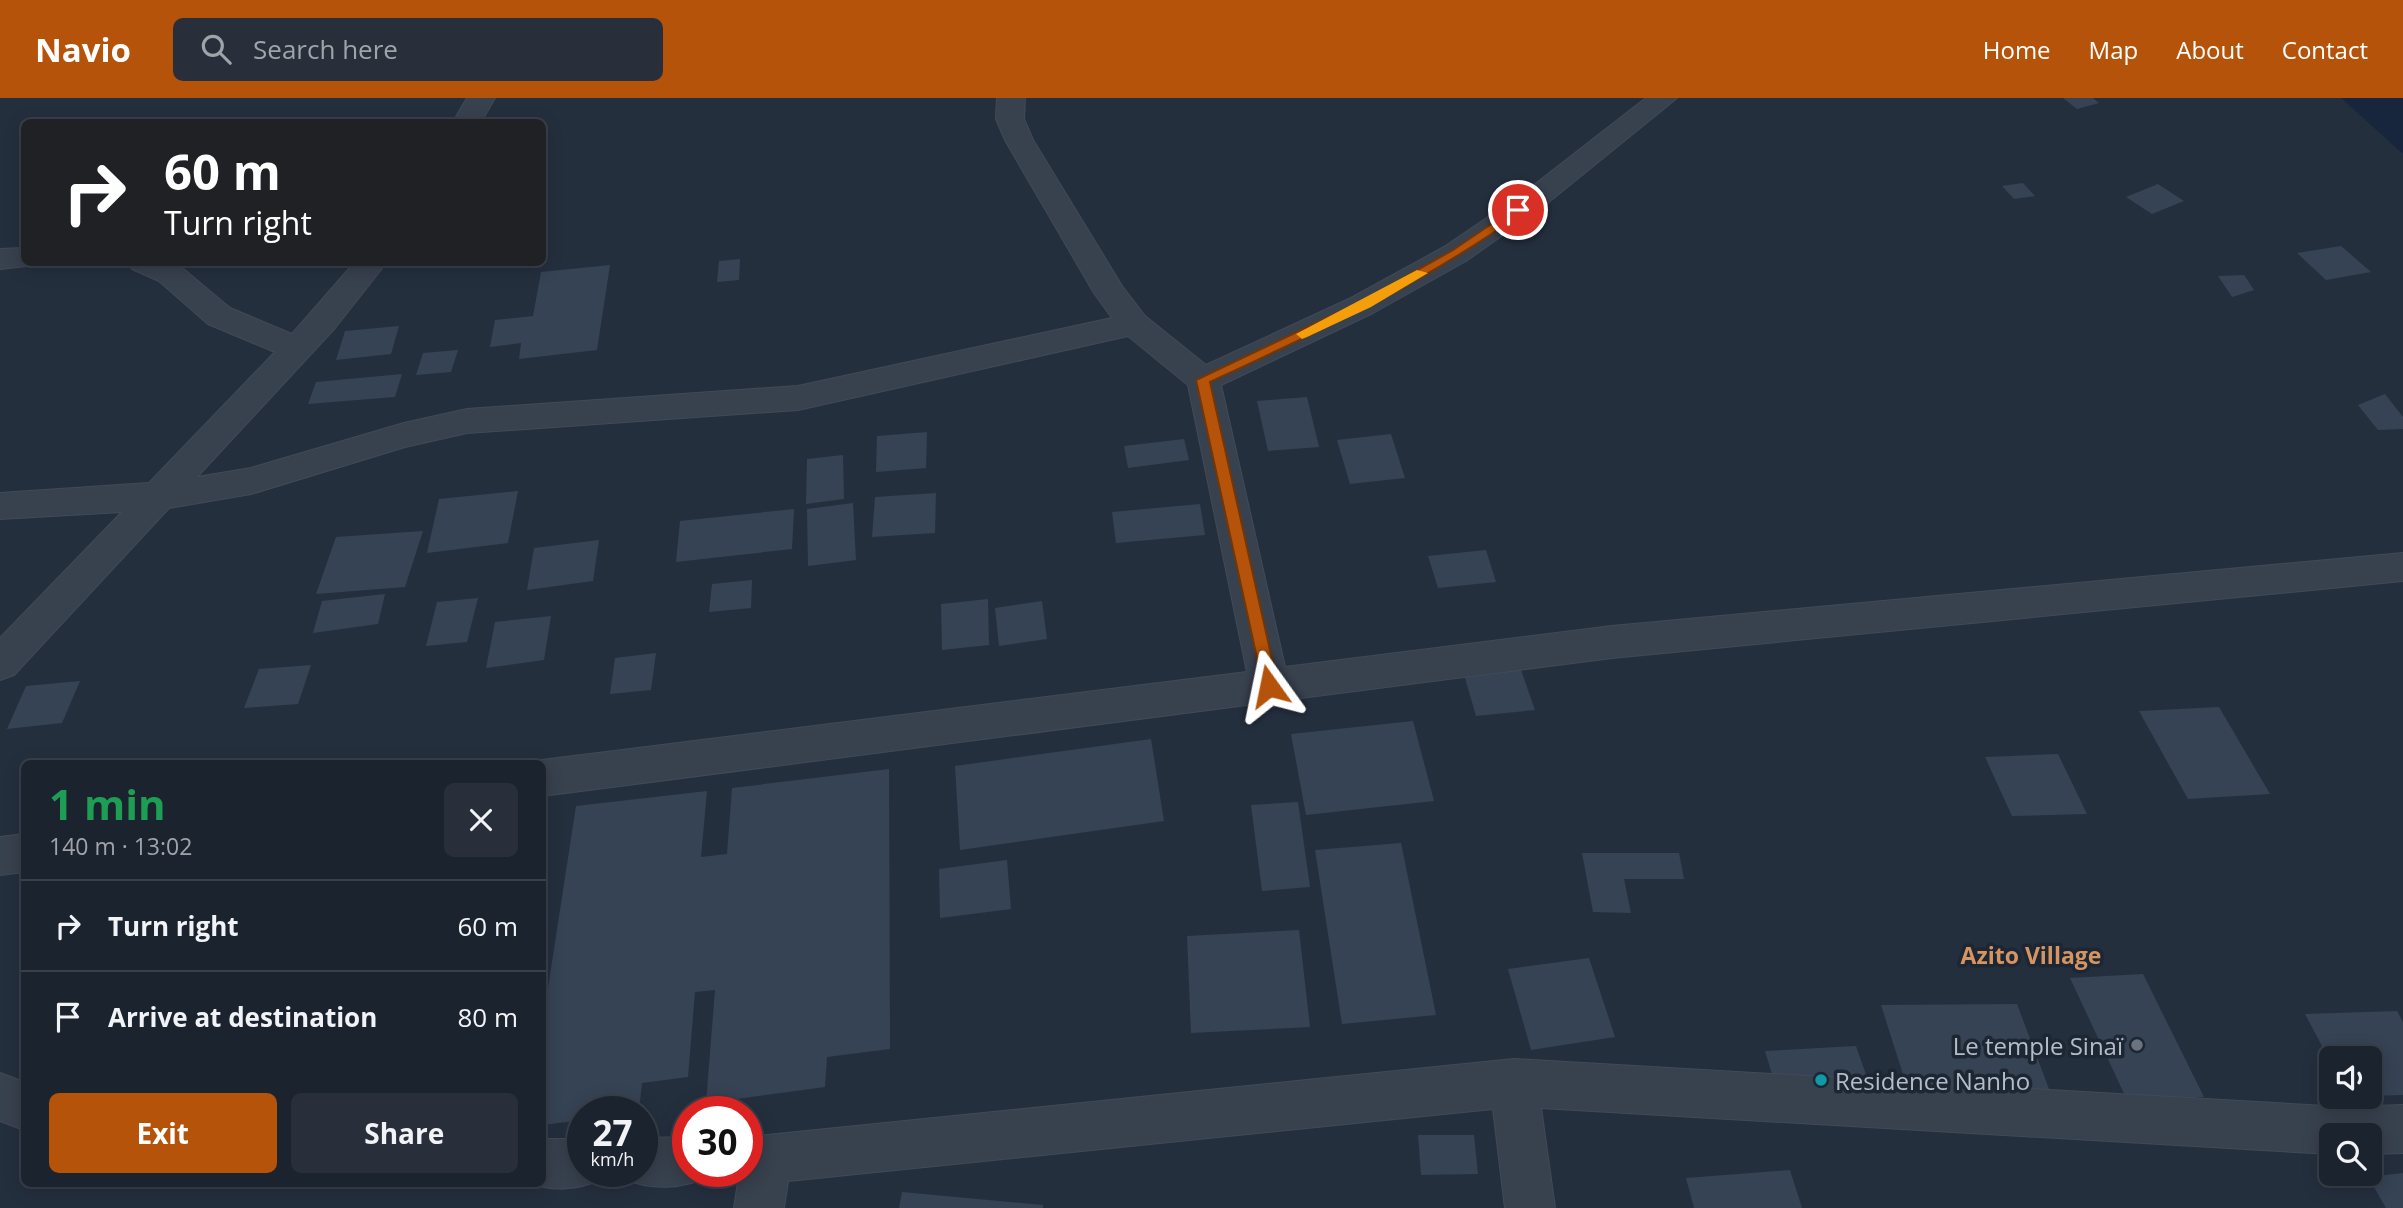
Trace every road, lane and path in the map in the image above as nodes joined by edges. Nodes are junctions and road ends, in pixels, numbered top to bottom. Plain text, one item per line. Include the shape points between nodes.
1 (481, 98) edge
2 (1011, 98) edge
3 (1664, 98) edge
4 (469, 119) edge
5 (21, 258) edge
6 (0, 259) edge
7 (151, 266) edge
8 (369, 266) edge
9 (1134, 324) junction
10 (297, 349) junction
11 (1203, 380) junction
12 (160, 496) junction
13 (0, 506) edge
14 (2403, 567) edge
15 (0, 664) edge
16 (1269, 686) junction
17 (546, 777) edge
18 (21, 853) edge
19 (0, 856) edge
20 (1514, 1083) junction
21 (0, 1097) edge
22 (21, 1105) edge
23 (2403, 1129) edge
24 (763, 1159) edge
25 (546, 1163) edge
26 (567, 1163) edge
27 (758, 1187) edge
28 (759, 1208) edge
29 (1530, 1208) edge

1 - 4 street
2 - 9 street via 1010,120 1019,140 1110,293
3 - 11 street via 1457,253 1367,304
5 - 6 street
7 - 10 street via 170,274 219,316
8 - 10 street
9 - 11 street
9 - 12 street via 798,398 467,421 251,481
10 - 12 street
11 - 16 street
12 - 13 street
12 - 15 street
14 - 16 street via 1640,639
16 - 17 street
18 - 19 street
20 - 23 street via 2330,1130
20 - 24 street
20 - 29 street
21 - 22 street
25 - 26 street
27 - 28 street

